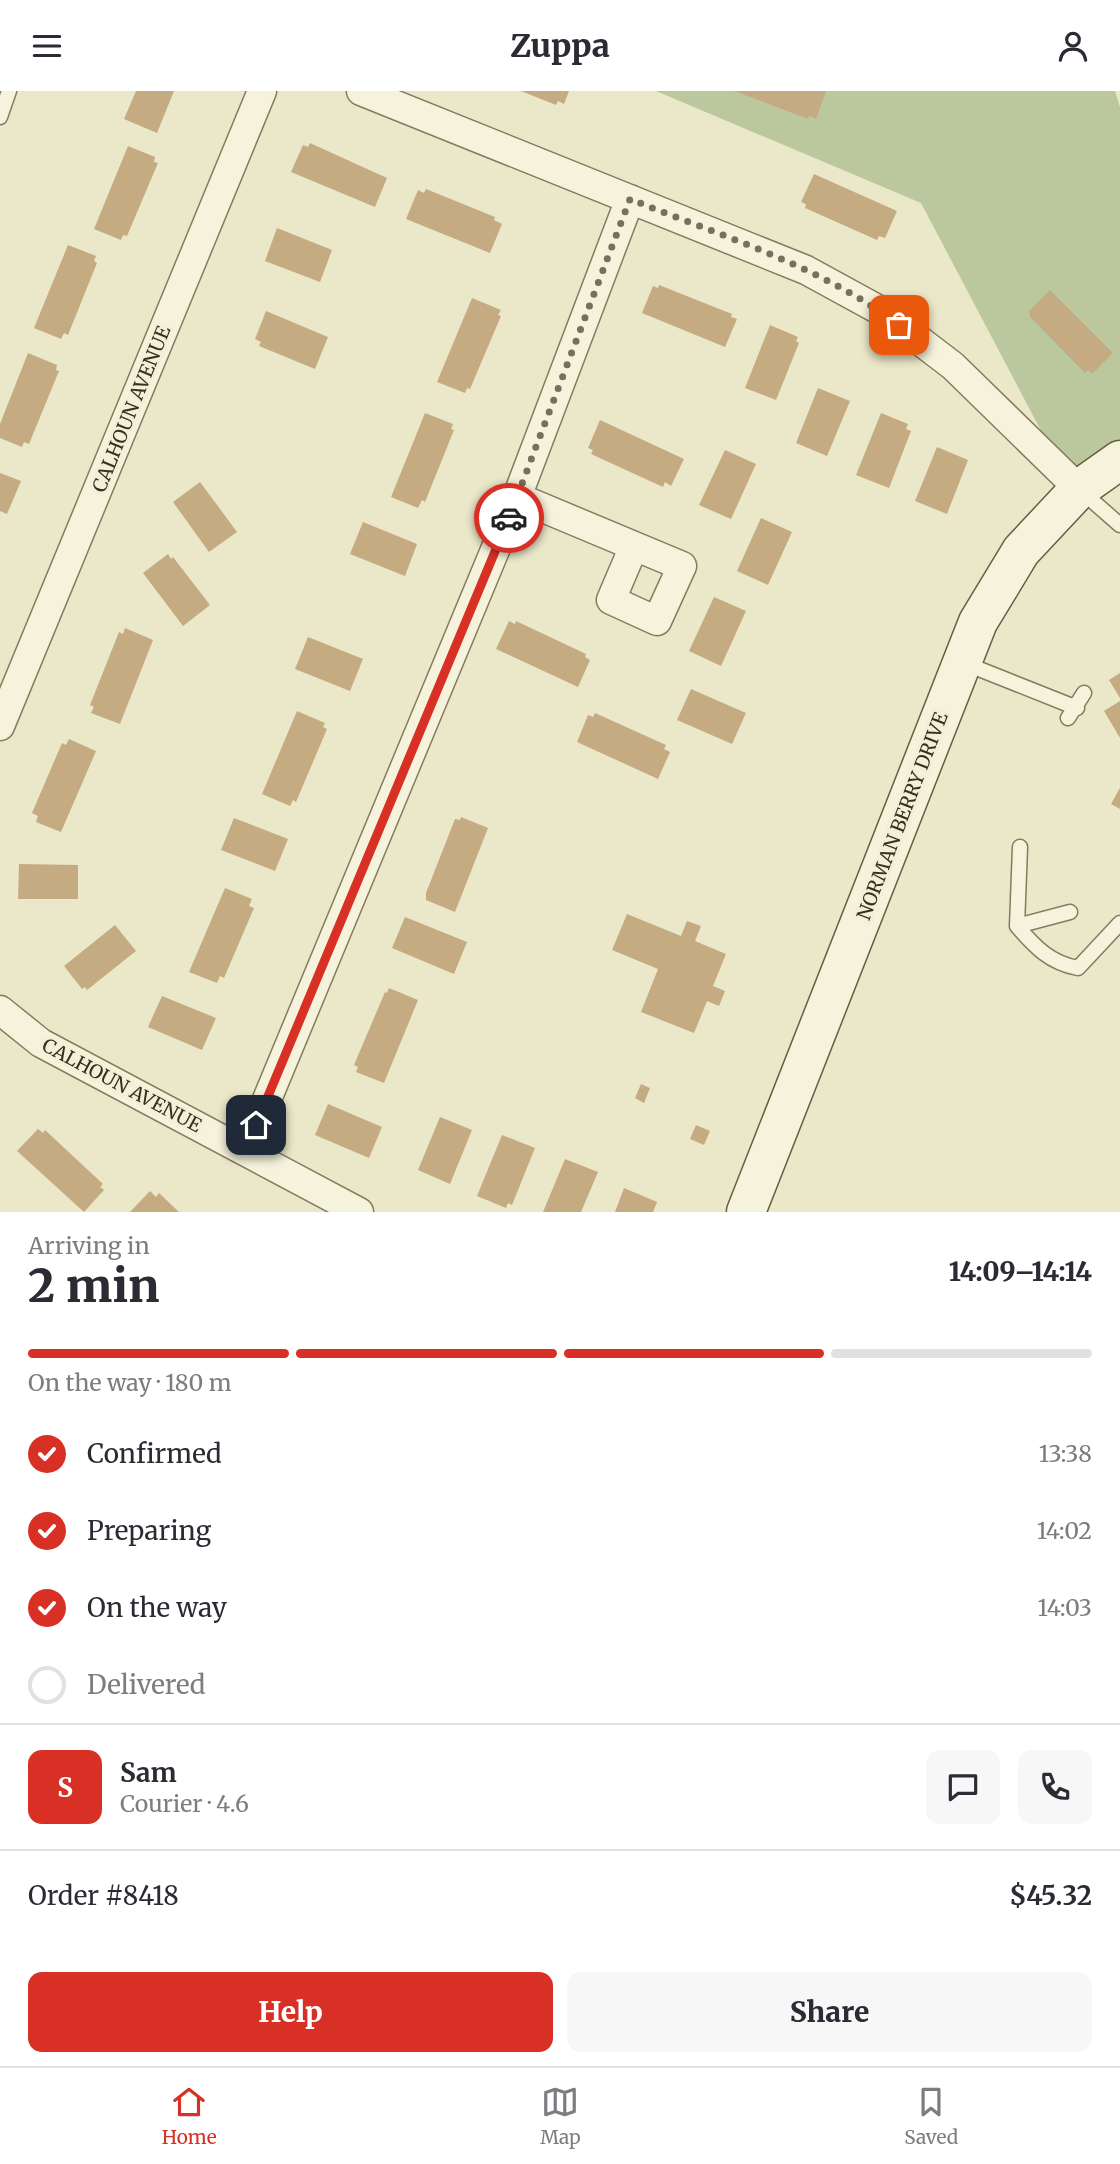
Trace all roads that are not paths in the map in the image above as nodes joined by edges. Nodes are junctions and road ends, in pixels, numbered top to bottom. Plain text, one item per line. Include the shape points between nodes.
1 (9, 91) edge
2 (262, 91) edge
3 (361, 91) edge
4 (0, 117) edge
5 (630, 199) junction
6 (1120, 460) edge
7 (1079, 489) junction
8 (517, 497) junction
9 (1120, 525) edge
10 (634, 547) dead end
11 (962, 662) junction
12 (1084, 693) dead end
13 (0, 726) edge
14 (1020, 847) dead end
15 (1070, 912) dead end
16 (1120, 923) edge
17 (1017, 926) junction
18 (0, 1010) edge
19 (246, 1150) junction
20 (359, 1212) edge
21 (746, 1212) edge

1 - 4 lane
2 - 13 street, CALHOUN AVENUE
3 - 5 street
5 - 7 street via 806,270 881,311 953,366
5 - 8 street
6 - 7 main road, NORMAN BERRY DRIVE
7 - 9 lane
7 - 11 main road, NORMAN BERRY DRIVE via 1021,551 978,622
8 - 10 street
8 - 19 street
11 - 12 lane via 1073,713
11 - 21 main road, NORMAN BERRY DRIVE
14 - 17 lane
15 - 17 lane
16 - 17 lane via 1078,968 1058,964
18 - 19 street, CALHOUN AVENUE via 41,1043
19 - 20 street, CALHOUN AVENUE

